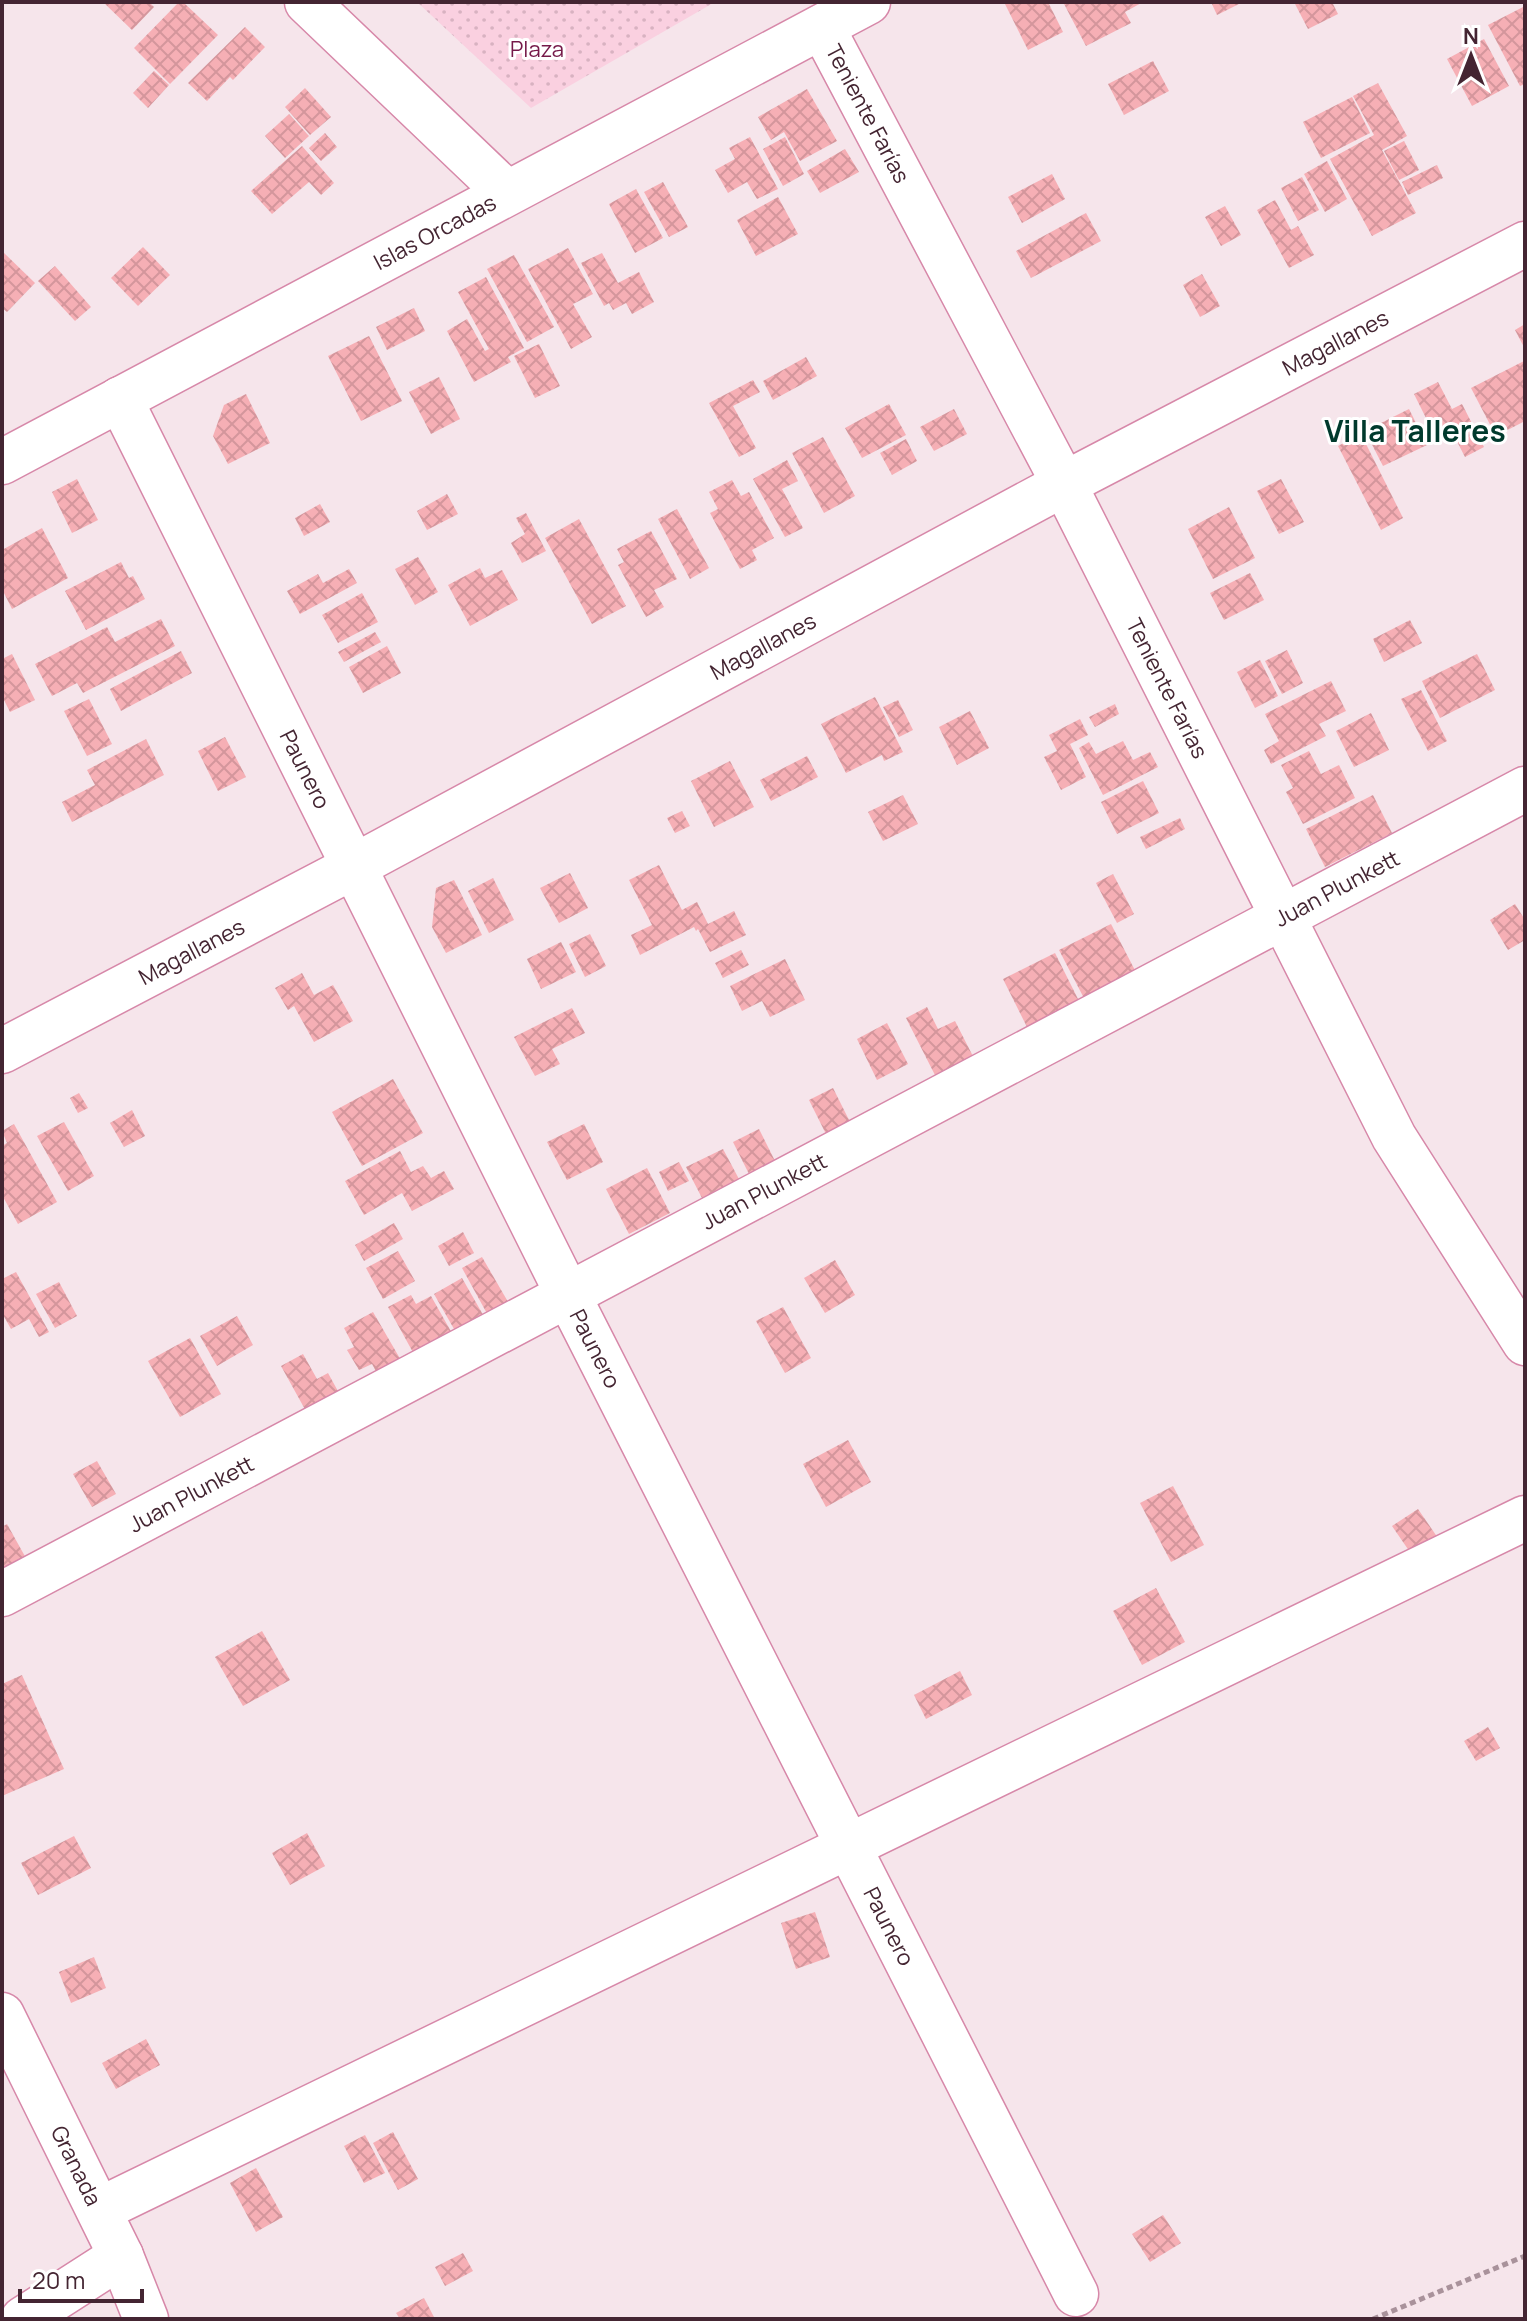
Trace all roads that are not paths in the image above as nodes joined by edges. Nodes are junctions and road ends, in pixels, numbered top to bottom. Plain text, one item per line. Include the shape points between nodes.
1 (307, 2) edge
2 (868, 2) edge
3 (822, 27) junction
4 (507, 193) junction
5 (1525, 244) edge
6 (120, 399) junction
7 (2, 462) edge
8 (1064, 484) junction
9 (1525, 789) edge
10 (353, 867) junction
11 (1285, 916) junction
12 (2, 1051) edge
13 (568, 1295) junction
14 (1525, 1343) edge
15 (1525, 1518) edge
16 (2, 1594) edge
17 (847, 1846) junction
18 (2, 2015) edge
19 (99, 2210) junction
20 (121, 2256) junction
21 (1076, 2294) dead end
22 (23, 2319) edge
23 (146, 2319) edge

1 - 4 street
2 - 3 street, Islas Orcadas
3 - 4 street, Islas Orcadas
3 - 8 street, Teniente Farías
4 - 6 street, Islas Orcadas
5 - 8 street, Magallanes
6 - 7 street, Islas Orcadas
6 - 10 street, Paunero
8 - 10 street, Magallanes
8 - 11 street, Teniente Farías
9 - 11 street, Juan Plunkett
10 - 12 street, Magallanes
10 - 13 street, Paunero
11 - 13 street, Juan Plunkett
11 - 14 street, Teniente Farías via 1394,1137
13 - 16 street, Juan Plunkett
13 - 17 street, Paunero
15 - 17 street
17 - 19 street
17 - 21 street, Paunero
18 - 19 street, Granada
19 - 20 street, Granada
20 - 22 street
20 - 23 street, Granada

